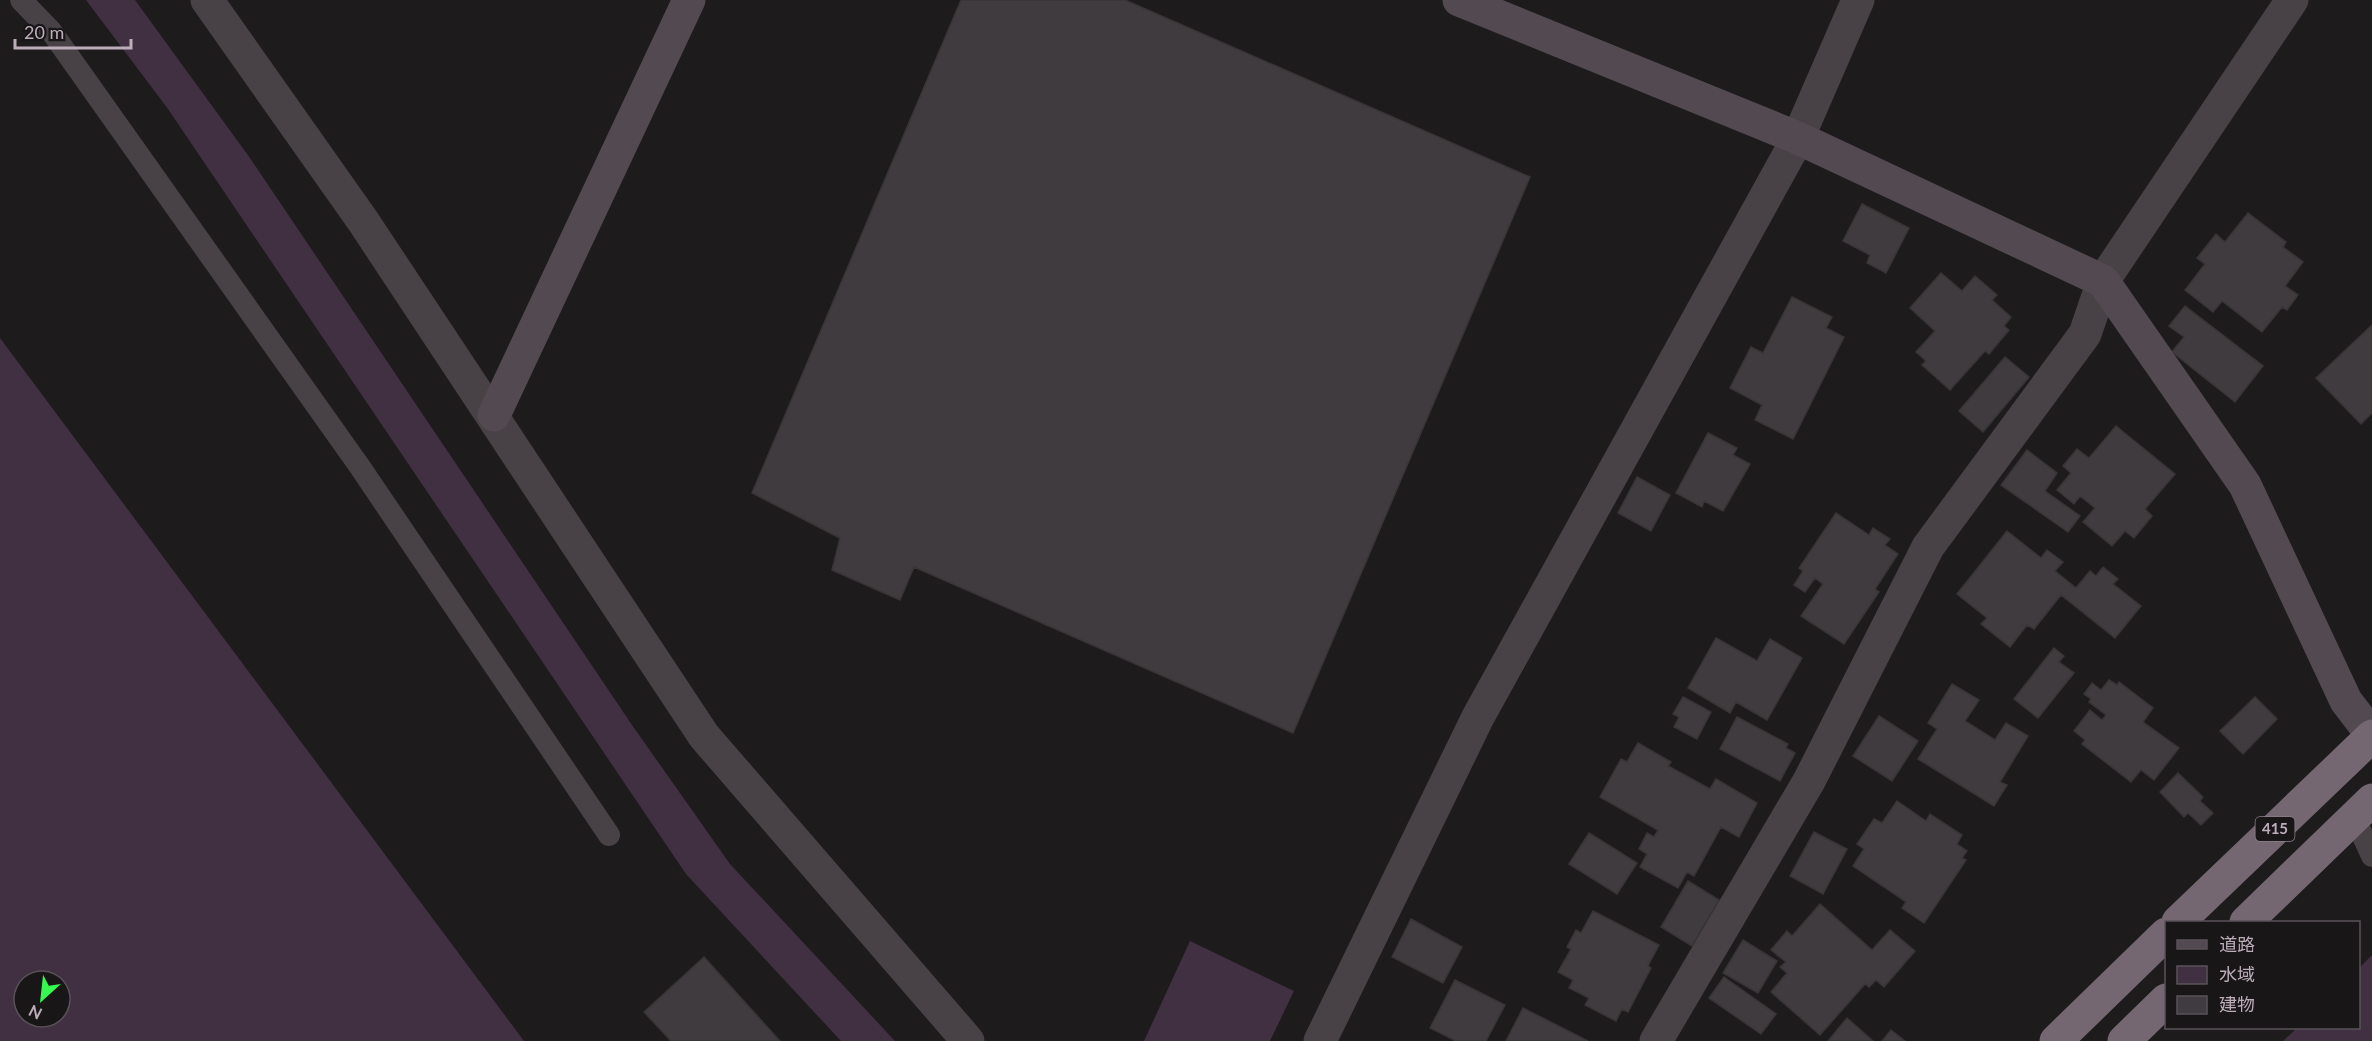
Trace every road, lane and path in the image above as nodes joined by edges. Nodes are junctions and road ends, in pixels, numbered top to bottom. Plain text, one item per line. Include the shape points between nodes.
1 (21, 0) edge
2 (207, 0) edge
3 (689, 0) edge
4 (1459, 0) edge
5 (1858, 0) edge
6 (2292, 0) edge
7 (1798, 138) junction
8 (2103, 281) junction
9 (494, 415) junction
10 (2372, 736) edge
11 (2363, 809) edge
12 (609, 835) dead end
13 (2372, 856) edge
14 (2179, 921) edge
15 (2247, 921) edge
16 (2165, 935) edge
17 (2165, 1001) edge
18 (968, 1041) edge
19 (1320, 1041) edge
20 (1656, 1041) edge
21 (2055, 1041) edge
22 (2124, 1041) edge

1 - 12 lane via 51,31 353,458
2 - 9 street
3 - 9 street
4 - 7 street
5 - 7 street
6 - 8 street
7 - 8 street
7 - 19 street via 1478,717
8 - 10 street via 2245,485 2346,700
8 - 20 street via 2085,334 1928,547 1809,781
9 - 18 street via 704,736
10 - 14 highway, 415
11 - 13 lane
11 - 15 highway, 415
16 - 21 highway
17 - 22 highway

